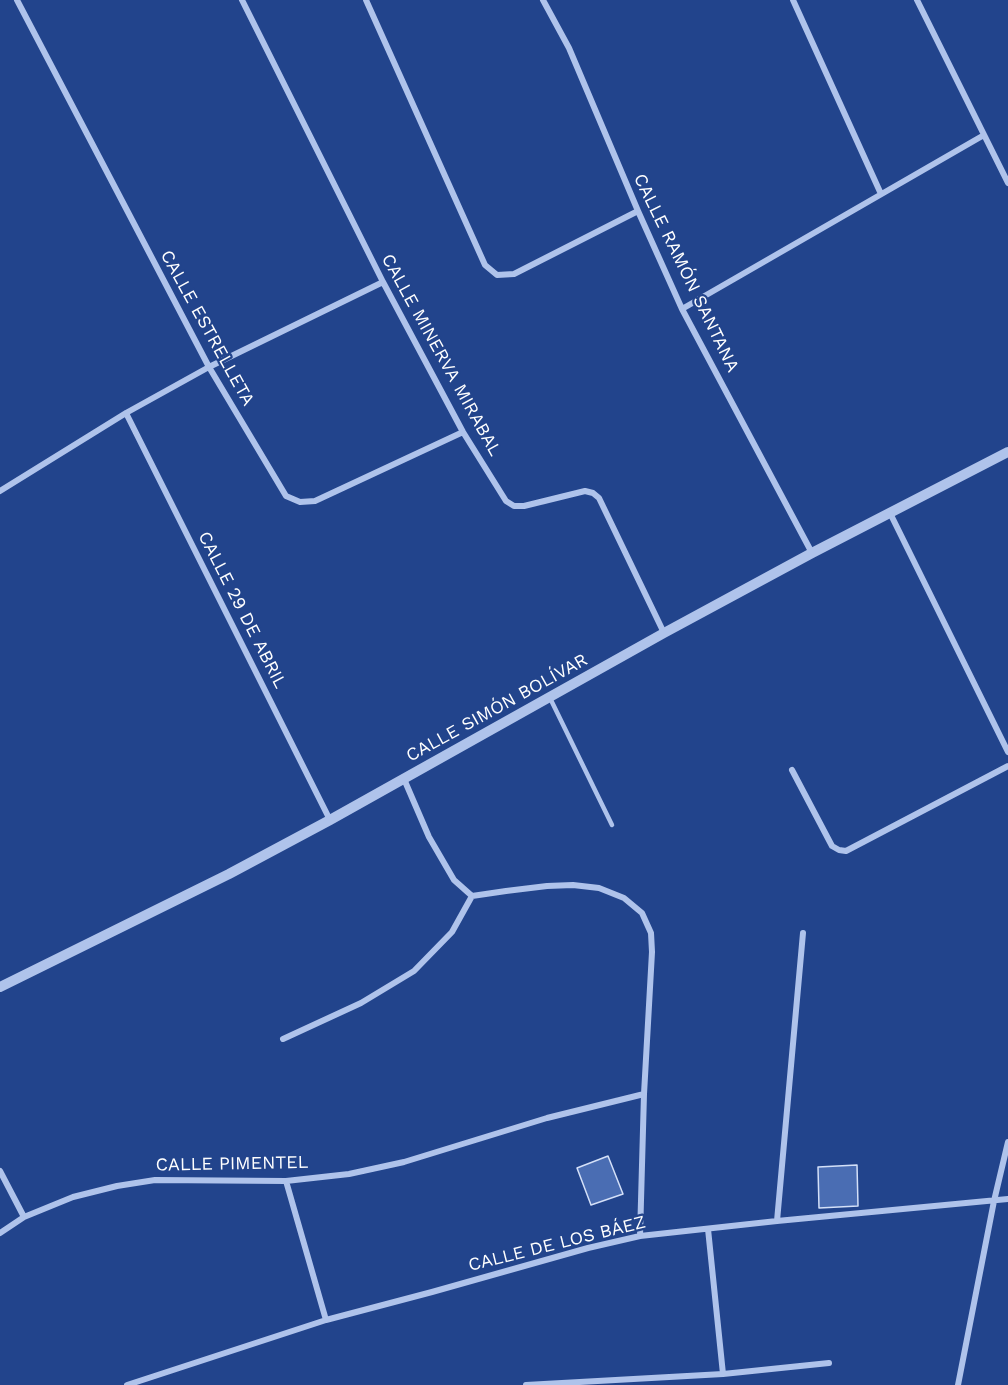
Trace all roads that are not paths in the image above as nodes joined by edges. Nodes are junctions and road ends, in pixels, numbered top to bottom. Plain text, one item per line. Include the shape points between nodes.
1 (17, 0) edge
2 (242, 0) edge
3 (366, 0) edge
4 (543, 0) edge
5 (793, 0) edge
6 (917, 0) edge
7 (984, 135) junction
8 (1008, 183) edge
9 (880, 194) junction
10 (638, 211) junction
11 (382, 282) junction
12 (682, 309) junction
13 (209, 367) junction
14 (126, 413) junction
15 (463, 432) junction
16 (1008, 452) edge
17 (0, 491) edge
18 (890, 513) junction
19 (812, 553) junction
20 (664, 633) junction
21 (549, 697) junction
22 (1008, 752) edge
23 (1008, 766) edge
24 (792, 770) dead end
25 (404, 779) junction
26 (330, 820) junction
27 (612, 825) dead end
28 (472, 896) junction
29 (803, 933) dead end
30 (0, 987) edge
31 (283, 1039) dead end
32 (644, 1094) junction
33 (1008, 1142) edge
34 (0, 1171) edge
35 (286, 1181) junction
36 (1008, 1199) edge
37 (994, 1202) junction
38 (24, 1218) junction
39 (777, 1221) junction
40 (708, 1229) junction
41 (0, 1233) edge
42 (640, 1236) junction
43 (326, 1320) junction
44 (829, 1363) dead end
45 (723, 1374) junction
46 (145, 1379) junction
47 (127, 1385) edge
48 (152, 1385) edge
49 (526, 1385) edge
50 (958, 1385) edge

1 - 13 street, CALLE ESTRELLETA
2 - 11 street, CALLE MINERVA MIRABAL
3 - 10 street via 485,265 497,274 514,274
4 - 10 street, CALLE RAMÓN SANTANA via 569,48
5 - 9 street
6 - 7 street
7 - 8 street
7 - 9 street
9 - 12 street
10 - 12 street, CALLE RAMÓN SANTANA
11 - 13 street
11 - 15 street, CALLE MINERVA MIRABAL
12 - 19 street, CALLE RAMÓN SANTANA
13 - 14 street
13 - 15 street, CALLE ESTRELLETA via 286,496 300,502 315,501
14 - 17 street
14 - 26 street, CALLE 29 DE ABRIL
15 - 20 street, CALLE MINERVA MIRABAL via 506,501 514,506 585,491 599,498
16 - 18 street, CALLE SIMÓN BOLÍVAR
18 - 19 street, CALLE SIMÓN BOLÍVAR
18 - 22 street
19 - 20 street, CALLE SIMÓN BOLÍVAR
20 - 21 street, CALLE SIMÓN BOLÍVAR
21 - 25 street, CALLE SIMÓN BOLÍVAR
21 - 27 lane
23 - 24 street via 846,851 832,846
25 - 26 street, CALLE SIMÓN BOLÍVAR
25 - 28 street via 429,837 454,880
26 - 30 street, CALLE SIMÓN BOLÍVAR
28 - 31 street via 452,932 414,971 361,1004
28 - 32 street via 573,885 599,888 624,898 642,914 651,933 652,952
29 - 39 street
32 - 35 street, CALLE PIMENTEL via 547,1118 377,1169
32 - 42 street
33 - 37 street
34 - 38 street
35 - 38 street, CALLE PIMENTEL via 155,1180 73,1197
35 - 43 street
36 - 37 street, CALLE DE LOS BÁEZ
37 - 39 street, CALLE DE LOS BÁEZ
37 - 50 street
38 - 41 street, CALLE PIMENTEL
39 - 40 street, CALLE DE LOS BÁEZ
40 - 42 street, CALLE DE LOS BÁEZ
40 - 45 street
42 - 43 street, CALLE DE LOS BÁEZ
43 - 46 street, CALLE DE LOS BÁEZ
44 - 45 street
45 - 49 street
46 - 47 street, CALLE DE LOS BÁEZ
46 - 48 street

